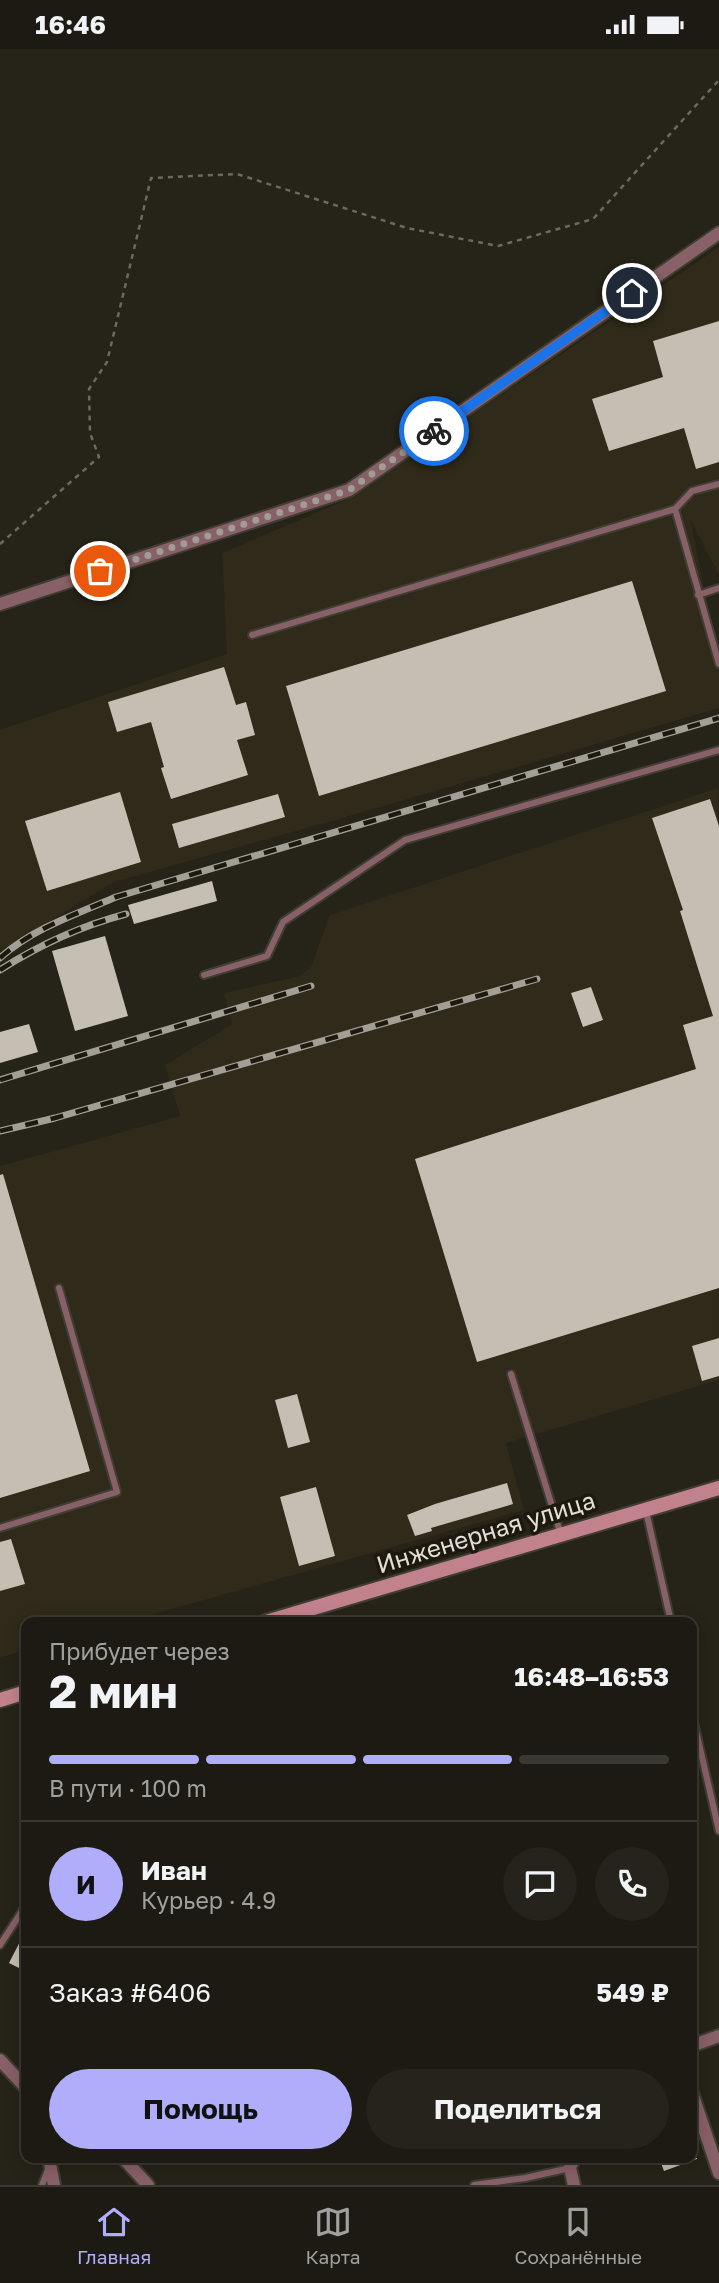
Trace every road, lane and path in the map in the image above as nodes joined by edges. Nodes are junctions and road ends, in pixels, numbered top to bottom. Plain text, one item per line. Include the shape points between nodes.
1 (719, 80) edge
2 (719, 233) edge
3 (719, 484) edge
4 (676, 509) junction
5 (0, 544) edge
6 (719, 588) edge
7 (698, 595) junction
8 (0, 604) edge
9 (252, 635) dead end
10 (719, 664) edge
11 (719, 750) edge
12 (204, 975) dead end
13 (59, 1288) dead end
14 (511, 1374) dead end
15 (719, 1488) edge
16 (646, 1510) junction
17 (0, 1528) edge
18 (561, 1535) junction
19 (283, 1617) edge
20 (670, 1617) edge
21 (21, 1694) edge
22 (0, 1700) edge
23 (697, 1735) edge
24 (719, 1831) edge
25 (21, 1913) edge
26 (0, 1945) edge
27 (719, 2036) edge
28 (697, 2044) edge
29 (0, 2060) edge
30 (20, 2074) edge
31 (697, 2108) edge
32 (49, 2163) edge
33 (50, 2163) edge
34 (128, 2163) edge
35 (572, 2163) edge
36 (719, 2173) edge
37 (42, 2185) edge
38 (54, 2185) edge
39 (148, 2185) edge
40 (474, 2185) edge
41 (573, 2185) edge

1 - 5 path via 593,219 498,246 407,228 237,174 151,178 107,362 89,389 90,433 99,457
2 - 8 street via 349,490
3 - 4 lane via 692,491
4 - 7 lane
4 - 9 lane
6 - 7 lane
7 - 10 lane
11 - 12 lane via 405,840 283,922 267,956
13 - 17 lane via 117,1492
14 - 18 lane
15 - 16 street, Инженерная улица
16 - 18 street, Инженерная улица
16 - 20 lane
18 - 19 street, Инженерная улица
21 - 22 street
23 - 24 lane
25 - 26 lane
27 - 28 street
29 - 30 street
31 - 36 street
32 - 37 lane
33 - 38 street
34 - 39 street
35 - 40 lane via 525,2178
35 - 41 street

